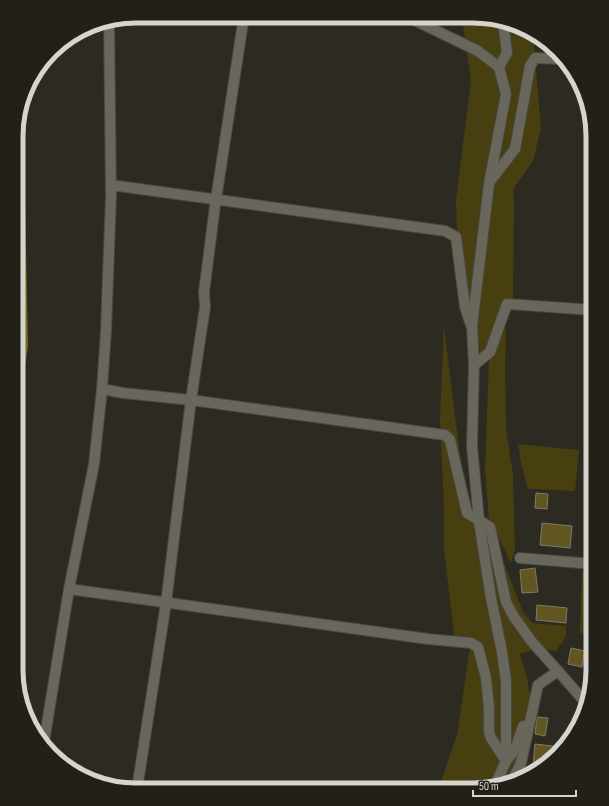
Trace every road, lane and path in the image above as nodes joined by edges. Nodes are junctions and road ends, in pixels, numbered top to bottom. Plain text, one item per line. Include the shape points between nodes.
1 (243, 23) edge
2 (420, 23) edge
3 (109, 26) edge
4 (504, 27) edge
5 (557, 60) edge
6 (499, 67) junction
7 (489, 184) junction
8 (111, 185) junction
9 (216, 199) junction
10 (586, 310) edge
11 (472, 326) junction
12 (474, 365) junction
13 (102, 389) junction
14 (191, 400) junction
15 (479, 521) junction
16 (520, 558) dead end
17 (586, 563) edge
18 (69, 589) junction
19 (166, 602) junction
20 (558, 671) junction
21 (536, 691) junction
22 (582, 699) edge
23 (45, 737) edge
24 (506, 761) junction
25 (515, 775) edge
26 (497, 780) edge
27 (138, 783) edge

1 - 9 street
2 - 6 street via 478,51
3 - 8 street
4 - 6 street via 507,53
5 - 7 street via 535,58 530,66 515,148
6 - 7 street via 506,94
7 - 11 street
8 - 9 street
8 - 13 street
9 - 11 street via 445,232 456,237 465,307
9 - 14 street
10 - 12 street via 507,304 490,352
11 - 12 street
12 - 15 street via 472,446
13 - 14 street
13 - 18 street via 94,464
14 - 15 street via 445,436 450,440 467,513
14 - 19 street
15 - 20 street via 490,527 506,602 528,636
15 - 24 street via 506,681
16 - 17 street
18 - 19 street
18 - 23 street
19 - 24 street via 471,643 478,648 486,678 489,732
19 - 27 street
20 - 21 street via 538,684
20 - 22 street
21 - 24 street via 515,750
21 - 25 street via 521,763
24 - 26 street

